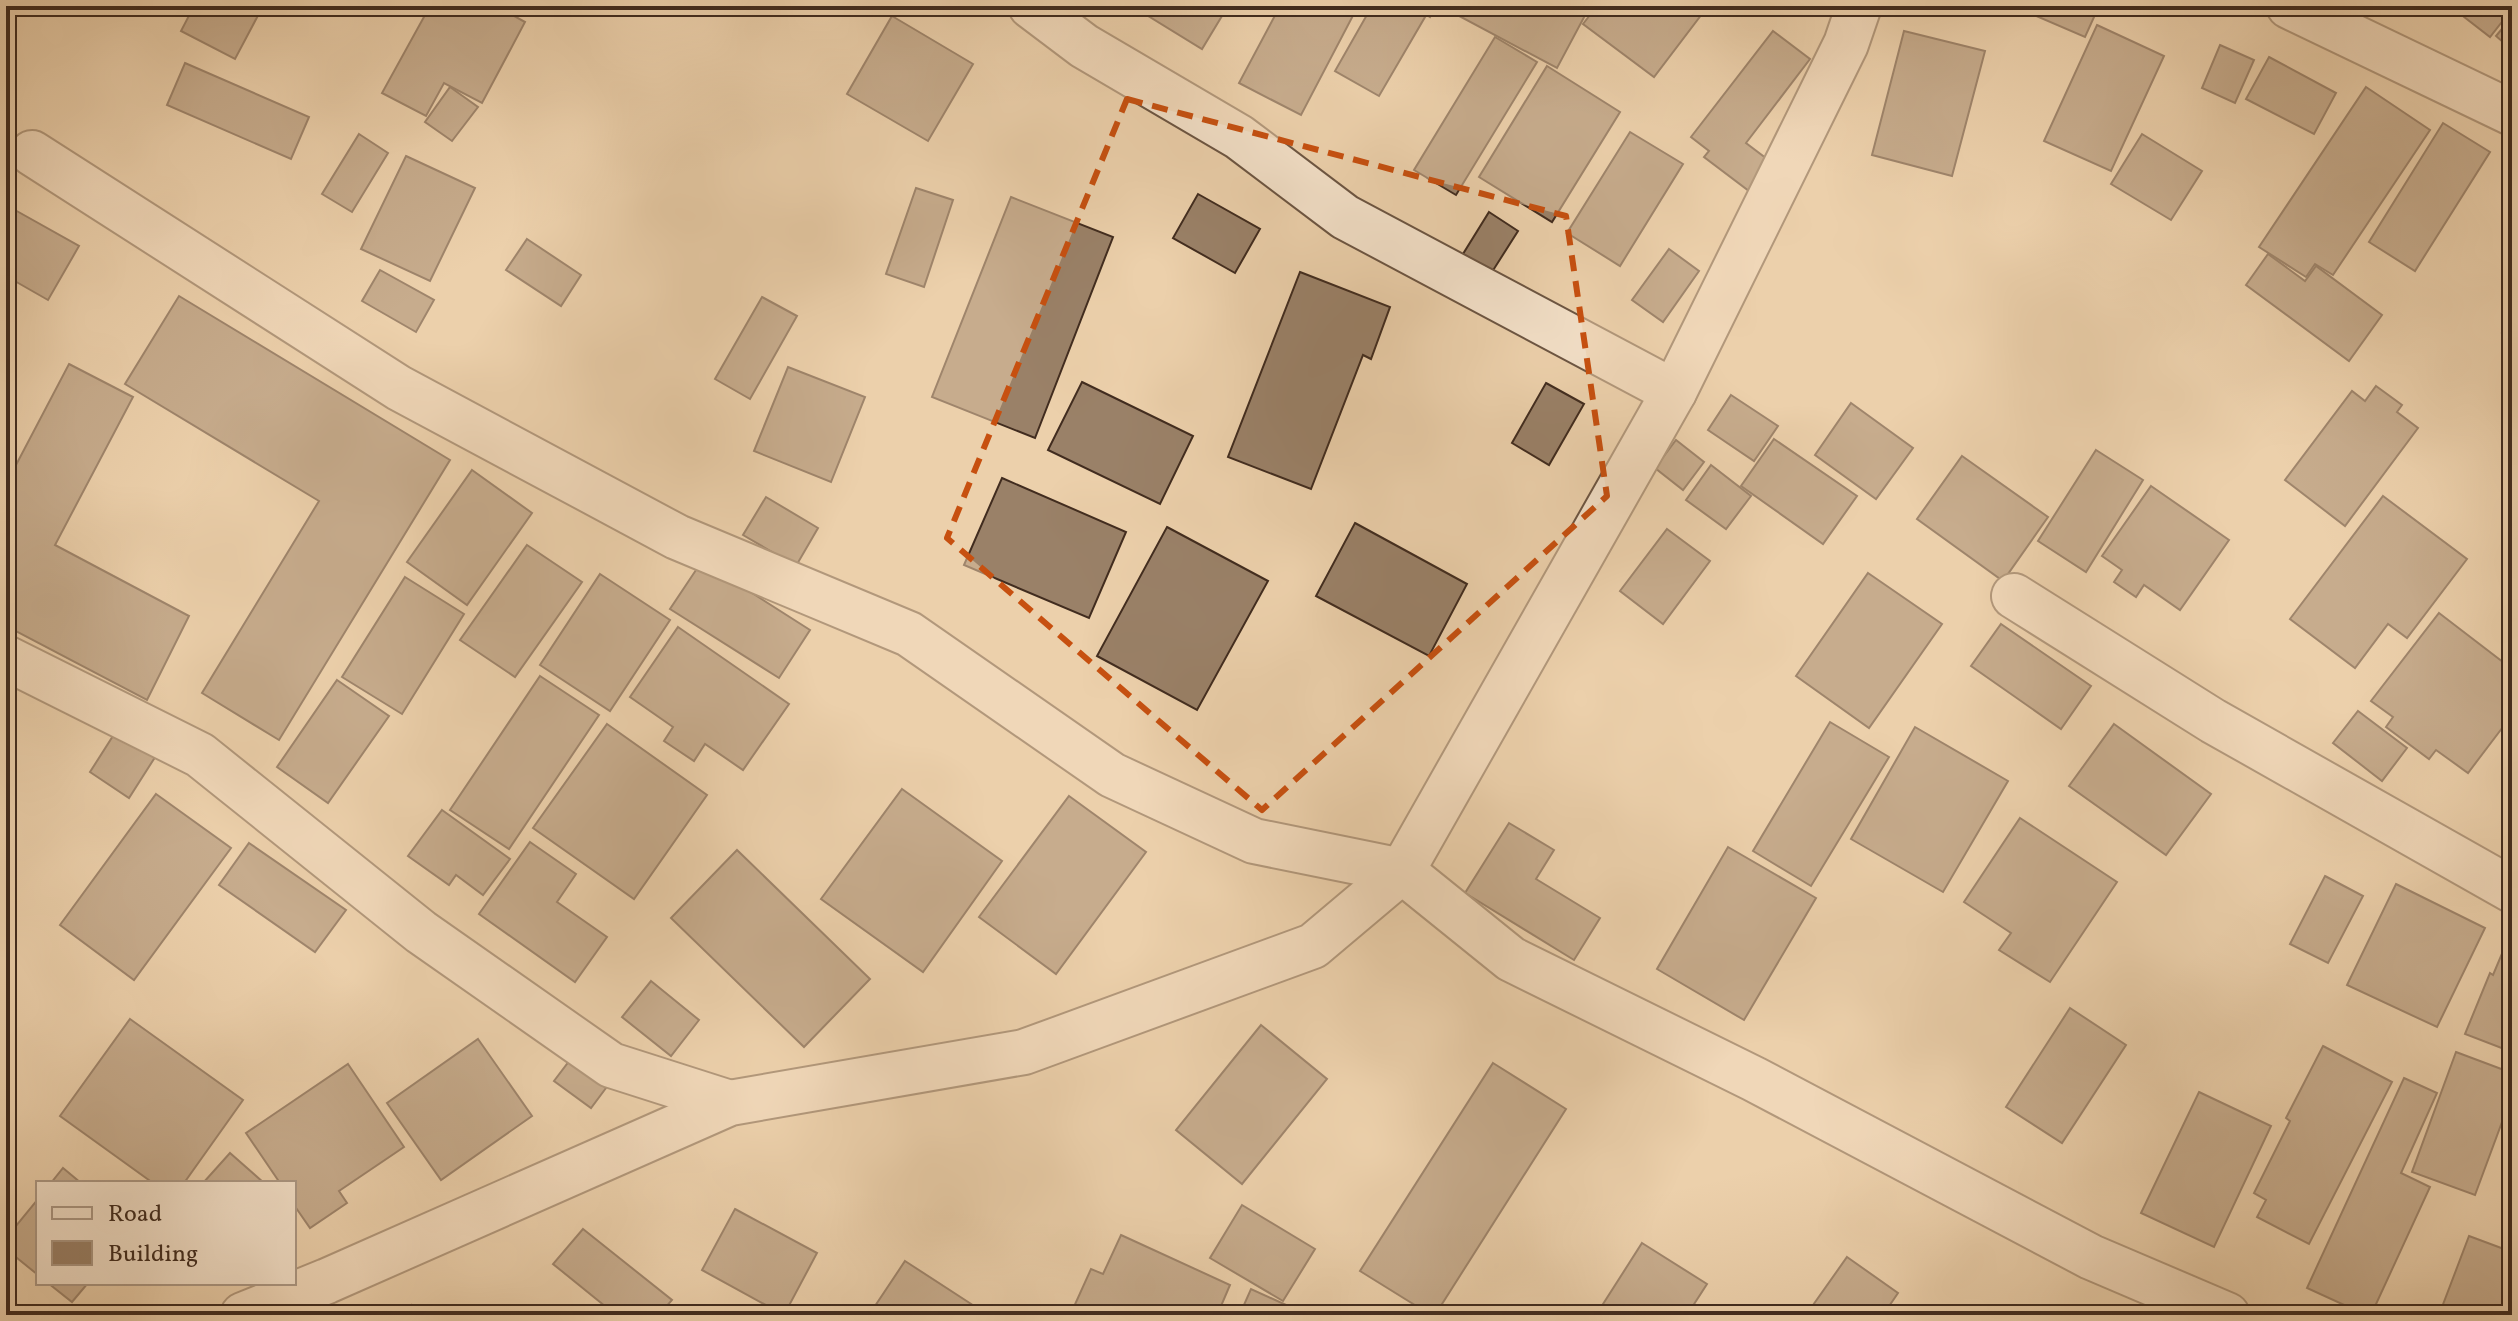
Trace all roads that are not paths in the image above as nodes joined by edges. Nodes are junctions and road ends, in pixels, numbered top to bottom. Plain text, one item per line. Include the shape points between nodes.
1 (1031, 6) edge
2 (1859, 6) edge
3 (2289, 6) edge
4 (2512, 113) edge
5 (32, 153) dead end
6 (1674, 392) junction
7 (2014, 596) dead end
8 (6, 658) edge
9 (1402, 871) junction
10 (2512, 890) edge
11 (730, 1103) junction
12 (243, 1315) edge
13 (2227, 1315) edge

1 - 6 street via 1084,46 1239,137 1345,217
2 - 6 street via 1846,44
3 - 4 street
5 - 9 street via 399,388 677,537 909,634 1112,775 1254,841
6 - 9 street
7 - 10 street via 2213,721
8 - 11 street via 200,755 421,932 611,1065
9 - 11 street via 1313,946 1024,1052
9 - 13 street via 1511,959 1754,1079 2091,1257
11 - 12 street

